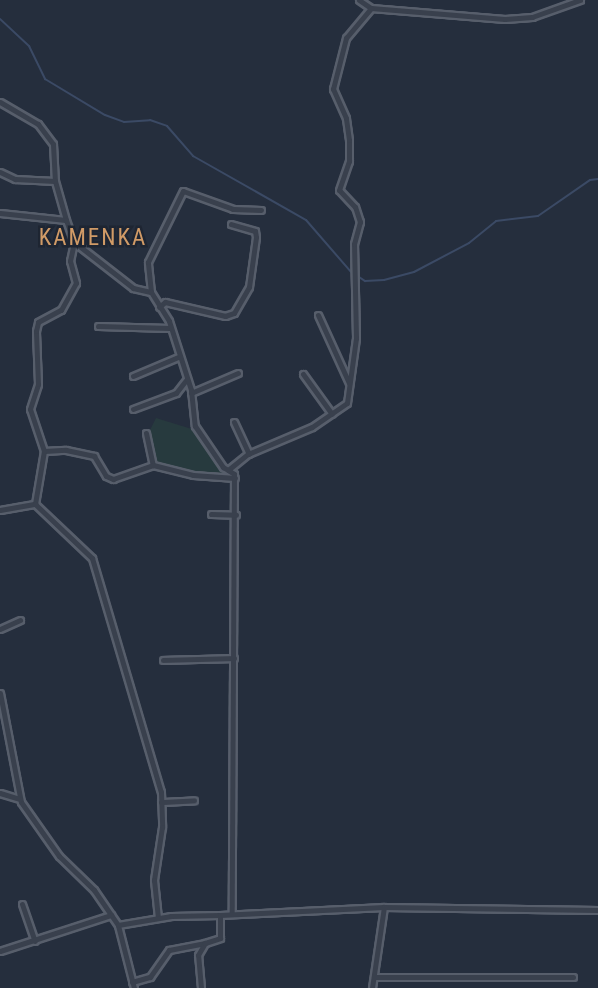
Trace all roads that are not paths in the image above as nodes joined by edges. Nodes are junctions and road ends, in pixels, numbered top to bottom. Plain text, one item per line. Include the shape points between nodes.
1 (359, 0) edge
2 (580, 0) edge
3 (371, 8) junction
4 (0, 102) edge
5 (0, 172) edge
6 (55, 181) junction
7 (261, 211) dead end
8 (0, 214) edge
9 (66, 220) junction
10 (231, 224) dead end
11 (74, 242) junction
12 (151, 292) junction
13 (159, 307) junction
14 (318, 316) dead end
15 (98, 326) dead end
16 (170, 328) junction
17 (178, 357) junction
18 (238, 373) dead end
19 (303, 374) dead end
20 (133, 376) dead end
21 (187, 379) junction
22 (349, 383) junction
23 (191, 393) junction
24 (132, 410) dead end
25 (332, 414) junction
26 (234, 422) dead end
27 (146, 433) dead end
28 (44, 451) junction
29 (249, 454) junction
30 (153, 465) junction
31 (228, 470) junction
32 (234, 478) junction
33 (35, 505) junction
34 (0, 510) edge
35 (211, 514) dead end
36 (236, 515) junction
37 (20, 620) dead end
38 (0, 629) edge
39 (234, 658) junction
40 (163, 660) dead end
41 (0, 693) edge
42 (0, 793) edge
43 (20, 799) junction
44 (194, 800) dead end
45 (161, 802) junction
46 (22, 904) dead end
47 (384, 907) junction
48 (598, 910) edge
49 (232, 914) junction
50 (111, 915) junction
51 (220, 915) junction
52 (158, 918) junction
53 (118, 925) junction
54 (35, 941) junction
55 (205, 943) junction
56 (0, 951) edge
57 (374, 976) junction
58 (573, 977) dead end
59 (133, 985) edge
60 (201, 988) edge
61 (372, 988) edge

1 - 3 street
2 - 3 street via 531,17 505,19
3 - 22 street via 346,38 333,89 346,118 349,140 349,161 340,191 355,207 360,222 354,254 356,338
4 - 6 street via 38,124 53,144
5 - 6 street via 15,179
6 - 9 street
7 - 12 street via 233,209 183,191 150,255
8 - 9 street
9 - 11 street
10 - 13 street via 255,231 256,237 249,287 234,313 225,316 165,302
11 - 12 street via 132,288
11 - 28 street via 70,261 76,282 61,310 37,322 38,384 30,409
12 - 13 street
13 - 16 street
14 - 22 street
15 - 16 street
16 - 17 street
17 - 20 street
17 - 21 street
18 - 23 street
19 - 25 street
21 - 23 street
21 - 24 street via 176,393
22 - 25 street via 347,403
23 - 31 street via 195,426
25 - 29 street
26 - 29 street
27 - 30 street
28 - 30 street via 94,456 113,479
28 - 33 street
29 - 31 street
30 - 32 street via 193,475
31 - 32 street
32 - 36 street
33 - 34 street
33 - 45 street via 92,558 118,657 155,762
35 - 36 street
36 - 39 street
37 - 38 street
39 - 40 street
39 - 49 street
41 - 43 street
42 - 43 street
43 - 50 street via 59,856 94,890
44 - 45 street
45 - 52 street via 154,880
46 - 54 street
47 - 48 street
47 - 49 street
47 - 57 street
49 - 51 street
50 - 53 street
50 - 54 street via 71,924
51 - 52 street
51 - 55 street via 220,938
52 - 53 street
53 - 59 street
54 - 56 street
55 - 59 street via 169,950 150,977
55 - 60 street via 198,955
57 - 58 street
57 - 61 street

